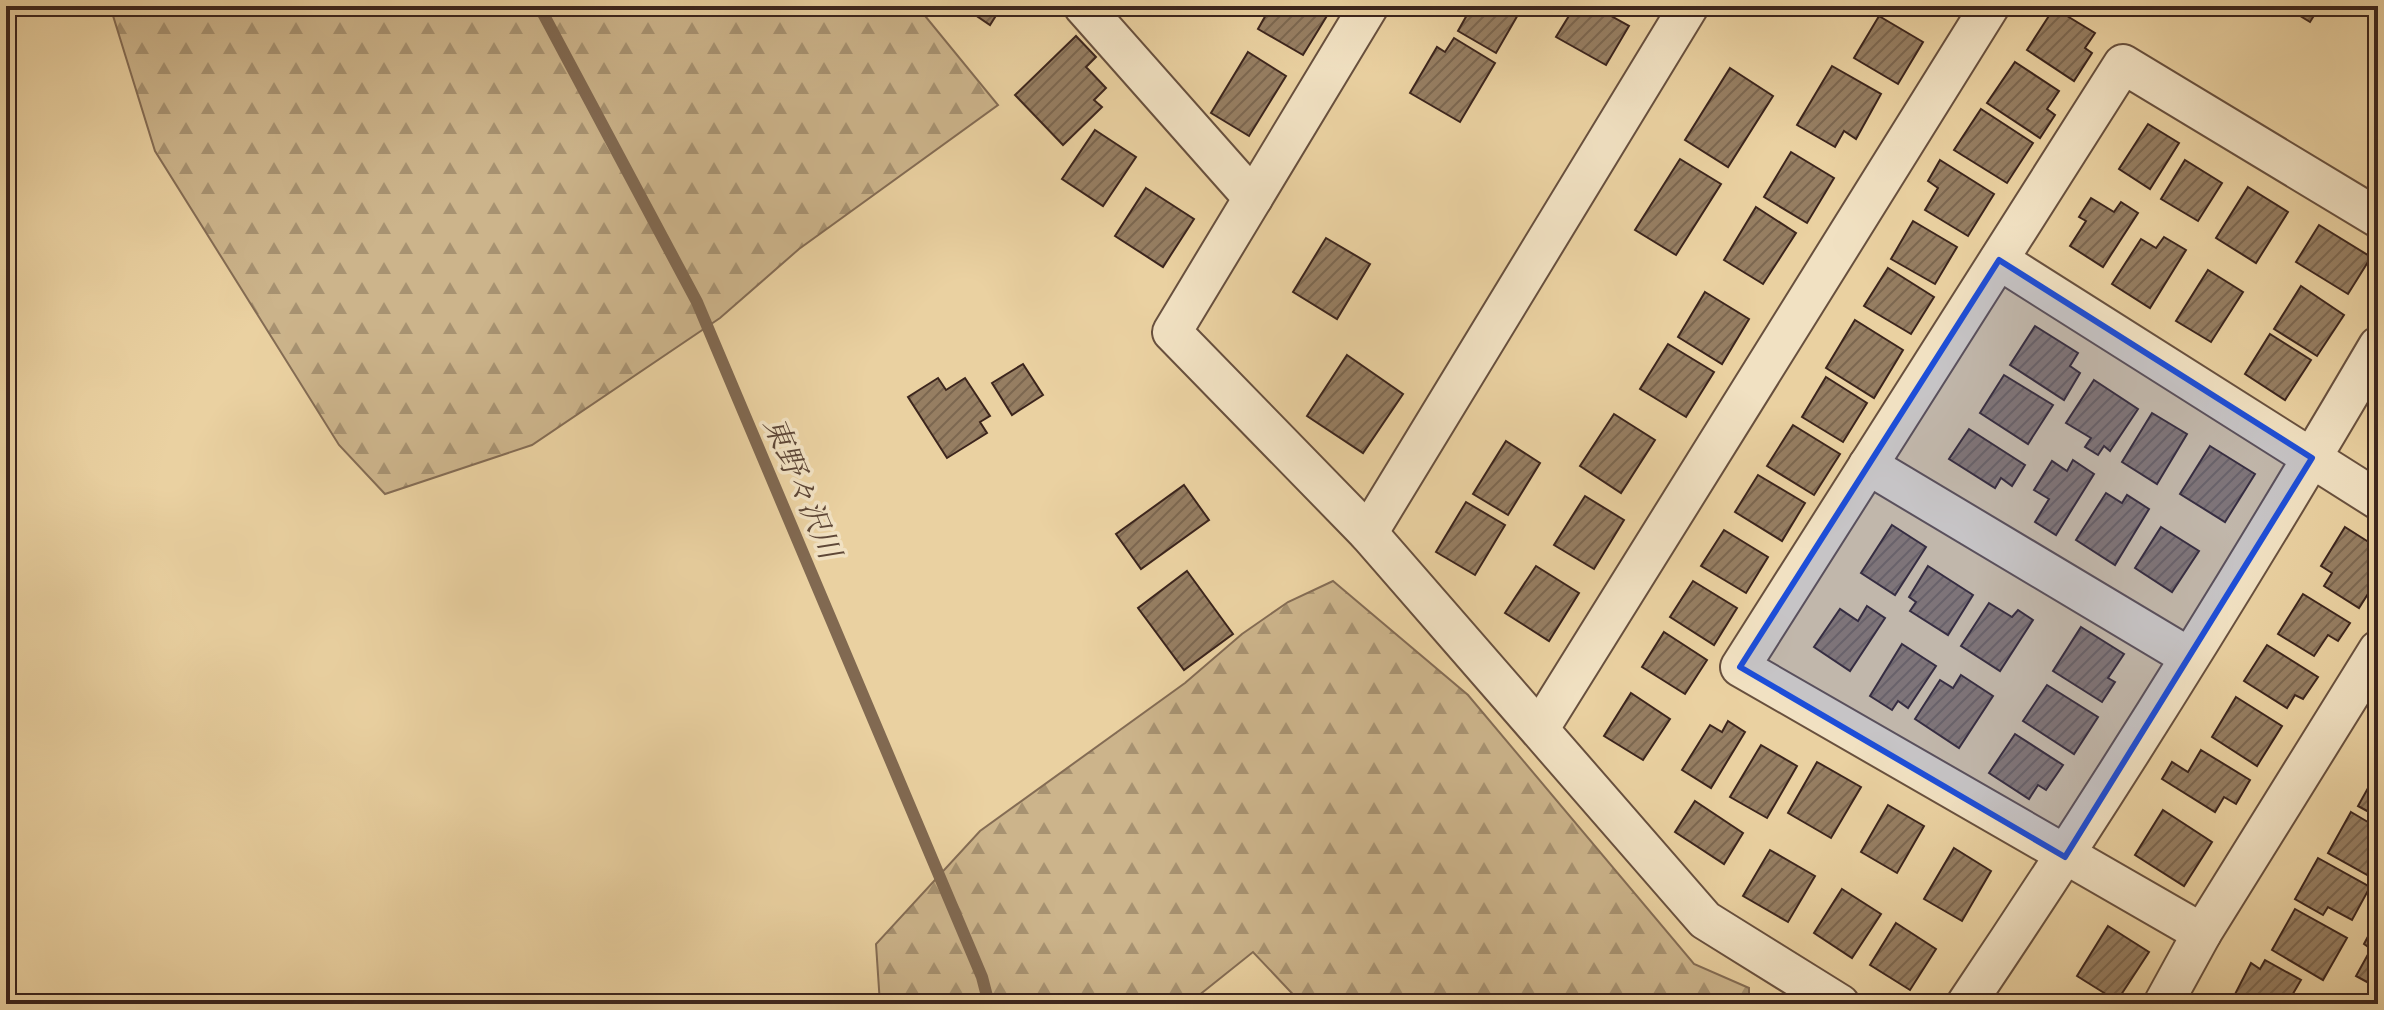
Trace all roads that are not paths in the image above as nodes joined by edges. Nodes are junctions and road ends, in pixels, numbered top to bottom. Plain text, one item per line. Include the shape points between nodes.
1 (1369, 6) edge
2 (1689, 6) edge
3 (1990, 6) edge
4 (1103, 15) edge
5 (1253, 198) junction
6 (2378, 218) edge
7 (1999, 260) junction
8 (2378, 346) edge
9 (2312, 458) junction
10 (1868, 465) junction
11 (2378, 500) edge
12 (1368, 533) junction
13 (2378, 650) edge
14 (2189, 657) junction
15 (1540, 728) junction
16 (2065, 857) junction
17 (2202, 933) junction
18 (1840, 1004) edge
19 (1966, 1004) edge
20 (2163, 1004) edge

1 - 5 street
2 - 12 street
3 - 15 street
4 - 5 street
5 - 12 street via 1172,332
6 - 7 street via 2123,64
7 - 9 street
7 - 10 street
8 - 9 street
9 - 11 street
9 - 14 street
10 - 14 street
10 - 16 street via 1740,667
12 - 15 street
13 - 17 street
14 - 16 street
15 - 18 street via 1705,920
16 - 17 street
16 - 19 street
17 - 20 street

